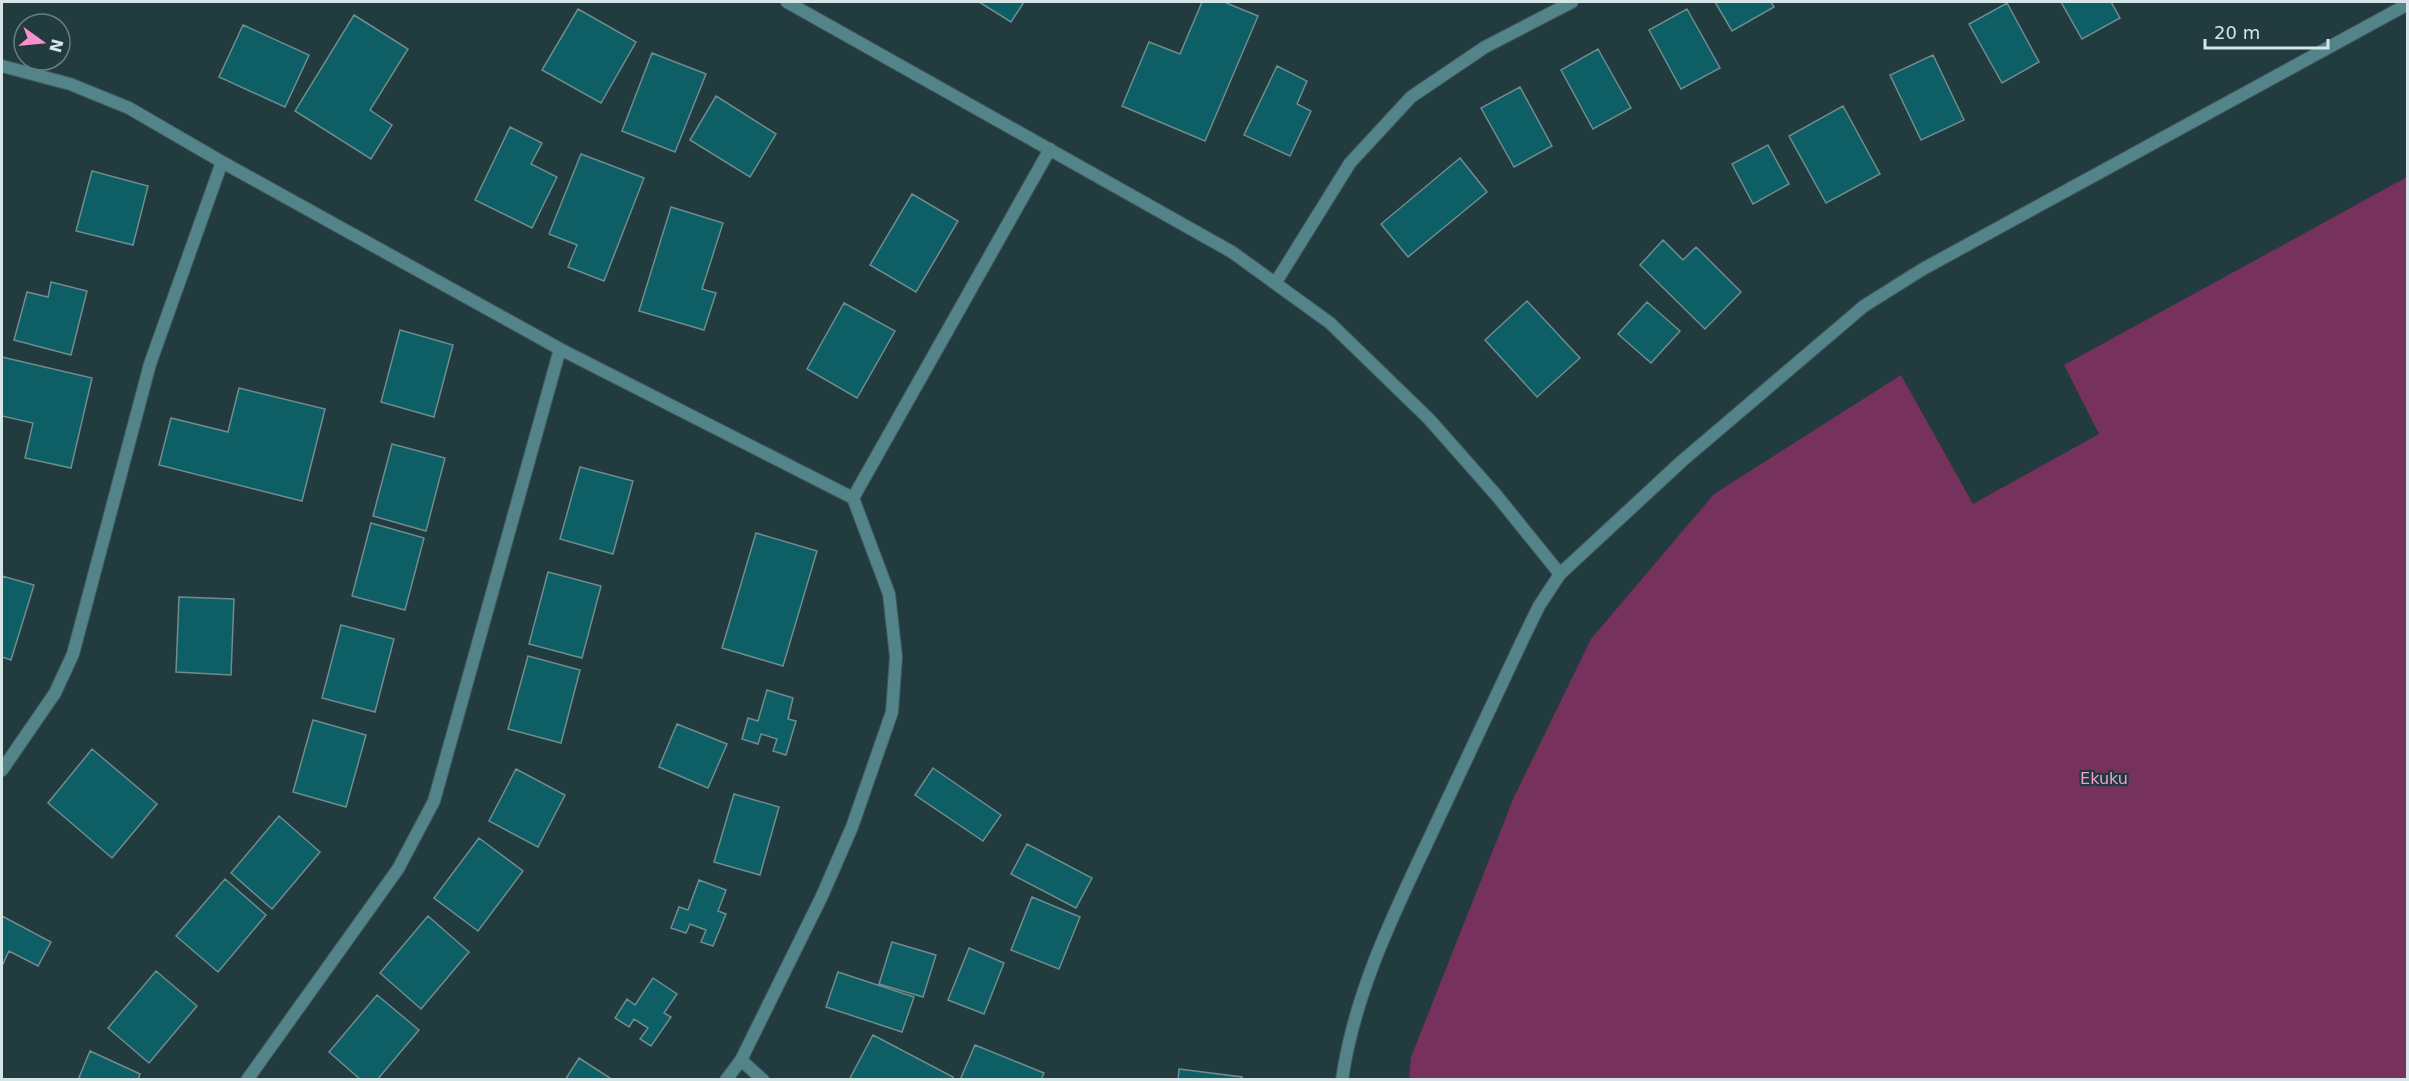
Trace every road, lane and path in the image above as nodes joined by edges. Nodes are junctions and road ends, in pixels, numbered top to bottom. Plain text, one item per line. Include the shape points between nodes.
1 (787, 2) edge
2 (1572, 2) edge
3 (2408, 4) edge
4 (2, 66) edge
5 (1050, 149) junction
6 (222, 162) junction
7 (1276, 282) junction
8 (560, 349) junction
9 (853, 498) junction
10 (1560, 574) junction
11 (2, 770) edge
12 (741, 1060) junction
13 (248, 1080) edge
14 (726, 1080) edge
15 (763, 1080) edge
16 (1342, 1080) edge

1 - 5 street
2 - 7 street via 1485,47 1411,98 1350,163
3 - 10 street via 1923,269 1864,306 1682,461
4 - 6 street via 70,84 129,108
5 - 7 street via 1232,252
5 - 9 street
6 - 8 street
6 - 11 street via 150,364 73,654 55,693
7 - 10 street via 1330,323 1429,418
8 - 9 street
8 - 13 street via 434,801 398,869
9 - 12 street via 888,594 896,657 892,712 852,827
10 - 16 street via 1539,606 1383,937 1355,1023
12 - 14 street
12 - 15 street

